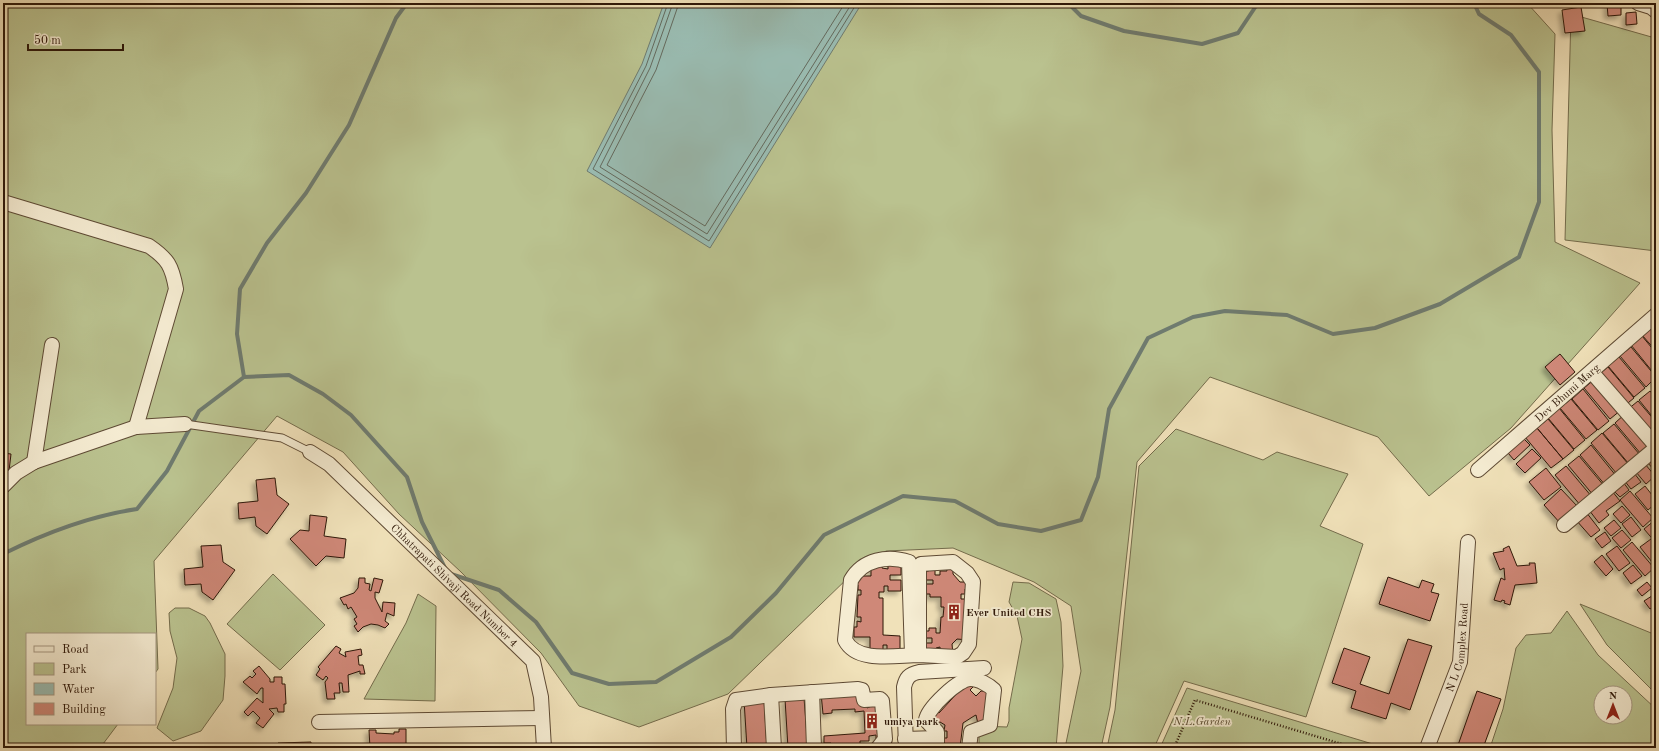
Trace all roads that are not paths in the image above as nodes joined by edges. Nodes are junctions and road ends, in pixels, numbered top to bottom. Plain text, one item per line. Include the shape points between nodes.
1 (1638, 3) edge
2 (1656, 11) edge
3 (3, 202) edge
4 (1656, 315) edge
5 (52, 345) dead end
6 (1596, 377) dead end
7 (192, 424) joint
8 (136, 427) junction
9 (1656, 447) edge
10 (310, 452) joint
11 (34, 462) junction
12 (1478, 470) dead end
13 (3, 486) edge
14 (1564, 525) dead end
15 (1468, 542) dead end
16 (915, 655) junction
17 (984, 668) dead end
18 (916, 672) junction
19 (812, 692) junction
20 (771, 695) junction
21 (542, 718) junction
22 (318, 722) dead end
23 (905, 743) edge
24 (937, 743) edge
25 (544, 748) edge
26 (734, 748) edge
27 (774, 748) edge
28 (814, 748) edge
29 (878, 748) edge
30 (970, 748) edge
31 (1427, 748) edge

1 - 2 street
3 - 8 street via 149,246 163,255 172,270 176,289
4 - 12 street, Dev Bhumi Marg
5 - 11 street
6 - 9 street
7 - 8 street
7 - 10 lane via 282,438
8 - 11 street
9 - 14 street
10 - 21 street, Chhatrapati Shivaji Road Number 4 via 329,464 533,661 541,697
11 - 13 street via 16,473
15 - 31 street, N L Complex Road via 1460,662
16 - 16 street via 919,567 921,564 953,562 967,573 973,582 969,644 957,657
16 - 16 street via 909,562 888,559 871,562 854,574 851,580 846,640 848,645 868,655
16 - 18 street
17 - 18 street
18 - 23 street via 905,679
19 - 20 street
19 - 28 street
19 - 29 street via 858,689 862,690 864,700 882,700 884,740
20 - 26 street via 736,700 733,709
20 - 27 street
21 - 22 street
21 - 25 street, Chhatrapati Shivaji Road Number 4
23 - 24 street
24 - 30 street via 937,732 926,720 928,712 960,681 971,679 980,681 994,690 990,725 971,732

